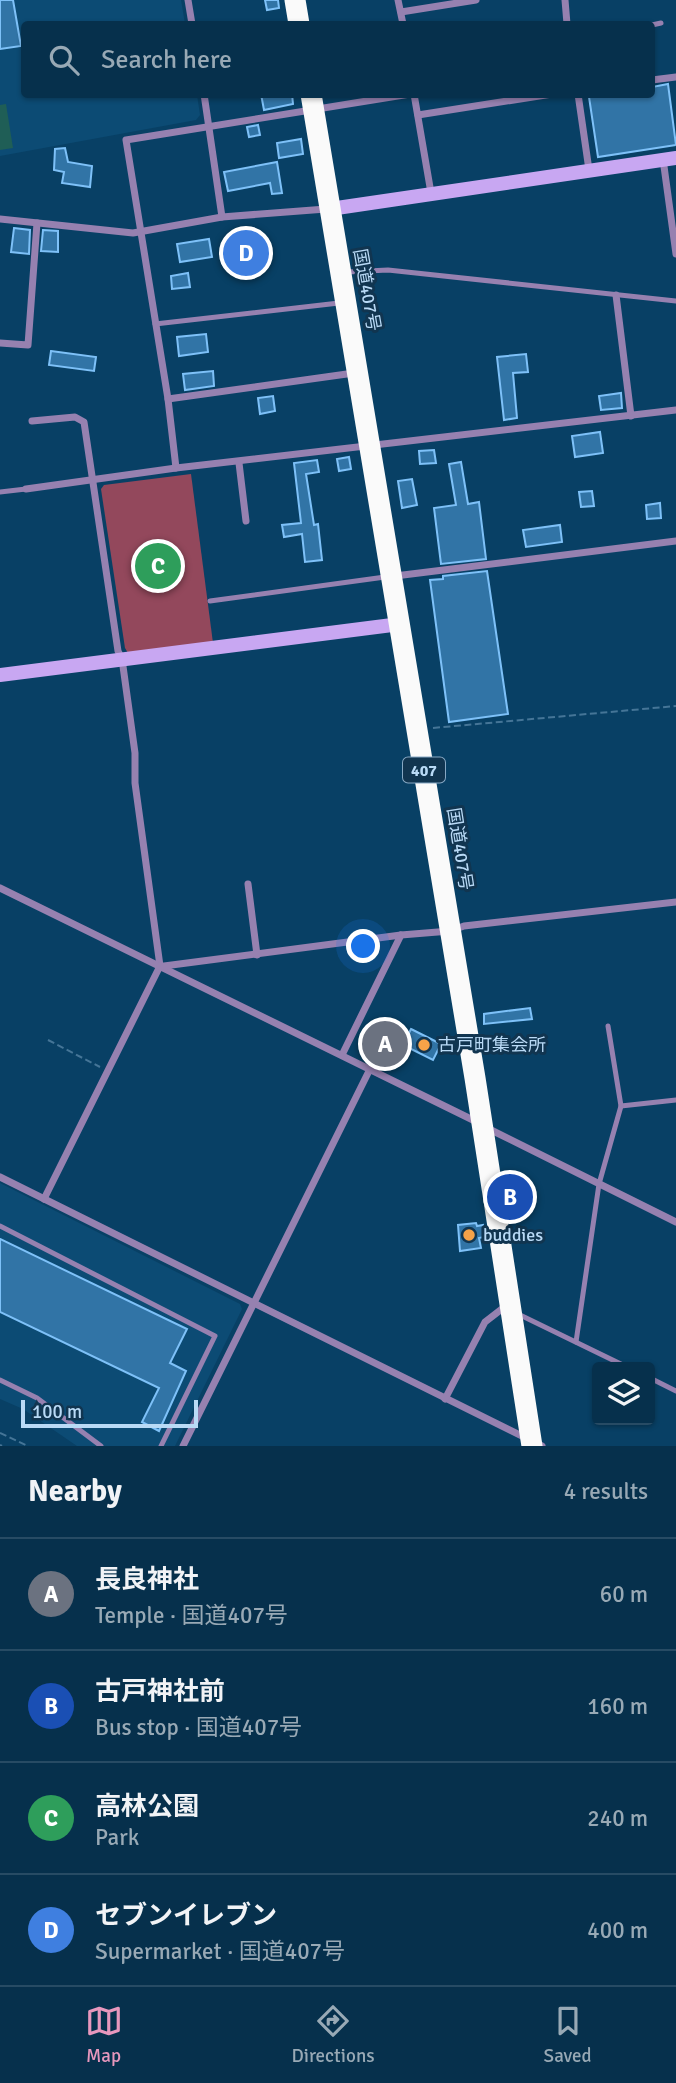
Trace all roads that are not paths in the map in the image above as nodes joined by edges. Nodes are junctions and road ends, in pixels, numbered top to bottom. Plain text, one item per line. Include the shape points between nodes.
1 (188, 0) edge
2 (295, 0) edge
3 (398, 0) edge
4 (471, 0) edge
5 (565, 0) edge
6 (436, 3) edge
7 (401, 12) junction
8 (192, 21) edge
9 (298, 21) edge
10 (402, 21) edge
11 (567, 21) edge
12 (661, 23) dead end
13 (655, 24) edge
14 (676, 77) edge
15 (655, 80) edge
16 (205, 98) edge
17 (362, 98) edge
18 (413, 98) edge
19 (526, 98) edge
20 (579, 98) edge
21 (312, 102) edge
22 (418, 115) junction
23 (209, 127) junction
24 (670, 159) edge
25 (589, 170) junction
26 (431, 194) junction
27 (330, 209) junction
28 (222, 217) junction
29 (0, 219) edge
30 (37, 223) junction
31 (141, 232) junction
32 (676, 254) edge
33 (341, 272) junction
34 (616, 295) junction
35 (676, 302) edge
36 (346, 303) junction
37 (155, 324) junction
38 (0, 343) edge
39 (358, 372) junction
40 (168, 399) junction
41 (676, 410) edge
42 (631, 415) junction
43 (32, 421) dead end
44 (371, 446) junction
45 (239, 463) junction
46 (176, 468) junction
47 (94, 479) junction
48 (26, 489) joint
49 (0, 492) edge
50 (246, 521) dead end
51 (676, 541) edge
52 (392, 576) junction
53 (210, 601) dead end
54 (400, 624) junction
55 (122, 659) junction
56 (0, 675) edge
57 (248, 884) dead end
58 (0, 888) edge
59 (676, 902) edge
60 (450, 931) junction
61 (401, 935) junction
62 (257, 955) junction
63 (160, 966) junction
64 (608, 1026) dead end
65 (342, 1055) junction
66 (370, 1069) junction
67 (676, 1100) edge
68 (621, 1106) junction
69 (482, 1126) junction
70 (0, 1177) edge
71 (599, 1184) junction
72 (44, 1199) junction
73 (676, 1222) edge
74 (0, 1226) edge
75 (254, 1303) junction
76 (511, 1307) junction
77 (576, 1342) junction
78 (617, 1362) edge
79 (0, 1380) edge
80 (655, 1380) edge
81 (676, 1391) edge
82 (445, 1399) junction
83 (535, 1444) edge
84 (101, 1446) edge
85 (161, 1446) edge
86 (183, 1446) edge

1 - 8 street
2 - 9 highway
3 - 7 street
4 - 6 street
5 - 11 street
6 - 7 street
7 - 10 street
12 - 13 lane
14 - 15 street
16 - 23 street
17 - 21 street
18 - 22 street
19 - 22 street
20 - 25 street
21 - 23 street
21 - 27 highway, 国道407号 / 407
22 - 26 street
23 - 28 street
23 - 31 street via 126,140
24 - 25 street
24 - 32 street
25 - 26 street
26 - 27 street
27 - 28 street
27 - 33 highway, 国道407号 / 407
28 - 31 street
29 - 30 street
30 - 31 street
30 - 38 street via 28,345
31 - 37 street
33 - 34 lane via 387,270
33 - 36 highway, 国道407号 / 407
34 - 35 lane
34 - 42 street
36 - 37 lane
36 - 39 highway, 国道407号 / 407
37 - 40 street
39 - 40 street
39 - 44 highway, 国道407号 / 407
40 - 46 street
41 - 42 street
42 - 44 street
43 - 47 street via 75,417 84,422
44 - 45 street
44 - 52 highway, 国道407号 / 407
45 - 46 street
45 - 50 street
46 - 47 street
47 - 48 street
47 - 55 street
48 - 49 lane
51 - 52 street
52 - 53 lane
52 - 54 highway, 国道407号 / 407
54 - 55 street
54 - 60 highway, 国道407号 / 407
55 - 56 street
55 - 63 street
57 - 62 street
58 - 63 street
59 - 60 street
60 - 61 street
60 - 69 highway, 国道407号 / 407
61 - 62 street
61 - 65 street
62 - 63 street
63 - 65 street
63 - 72 street
64 - 68 lane
65 - 66 street
66 - 69 street
66 - 75 street
67 - 68 lane
68 - 71 lane
69 - 71 street
69 - 76 highway, 国道407号 / 407
70 - 72 street
71 - 73 street
71 - 77 lane
72 - 75 street
74 - 85 lane via 215,1336
75 - 82 street
75 - 86 street
76 - 77 lane
76 - 82 street via 485,1322
76 - 83 highway, 国道407号 / 407
77 - 78 lane
79 - 84 lane via 37,1398
80 - 81 lane
82 - 83 street

